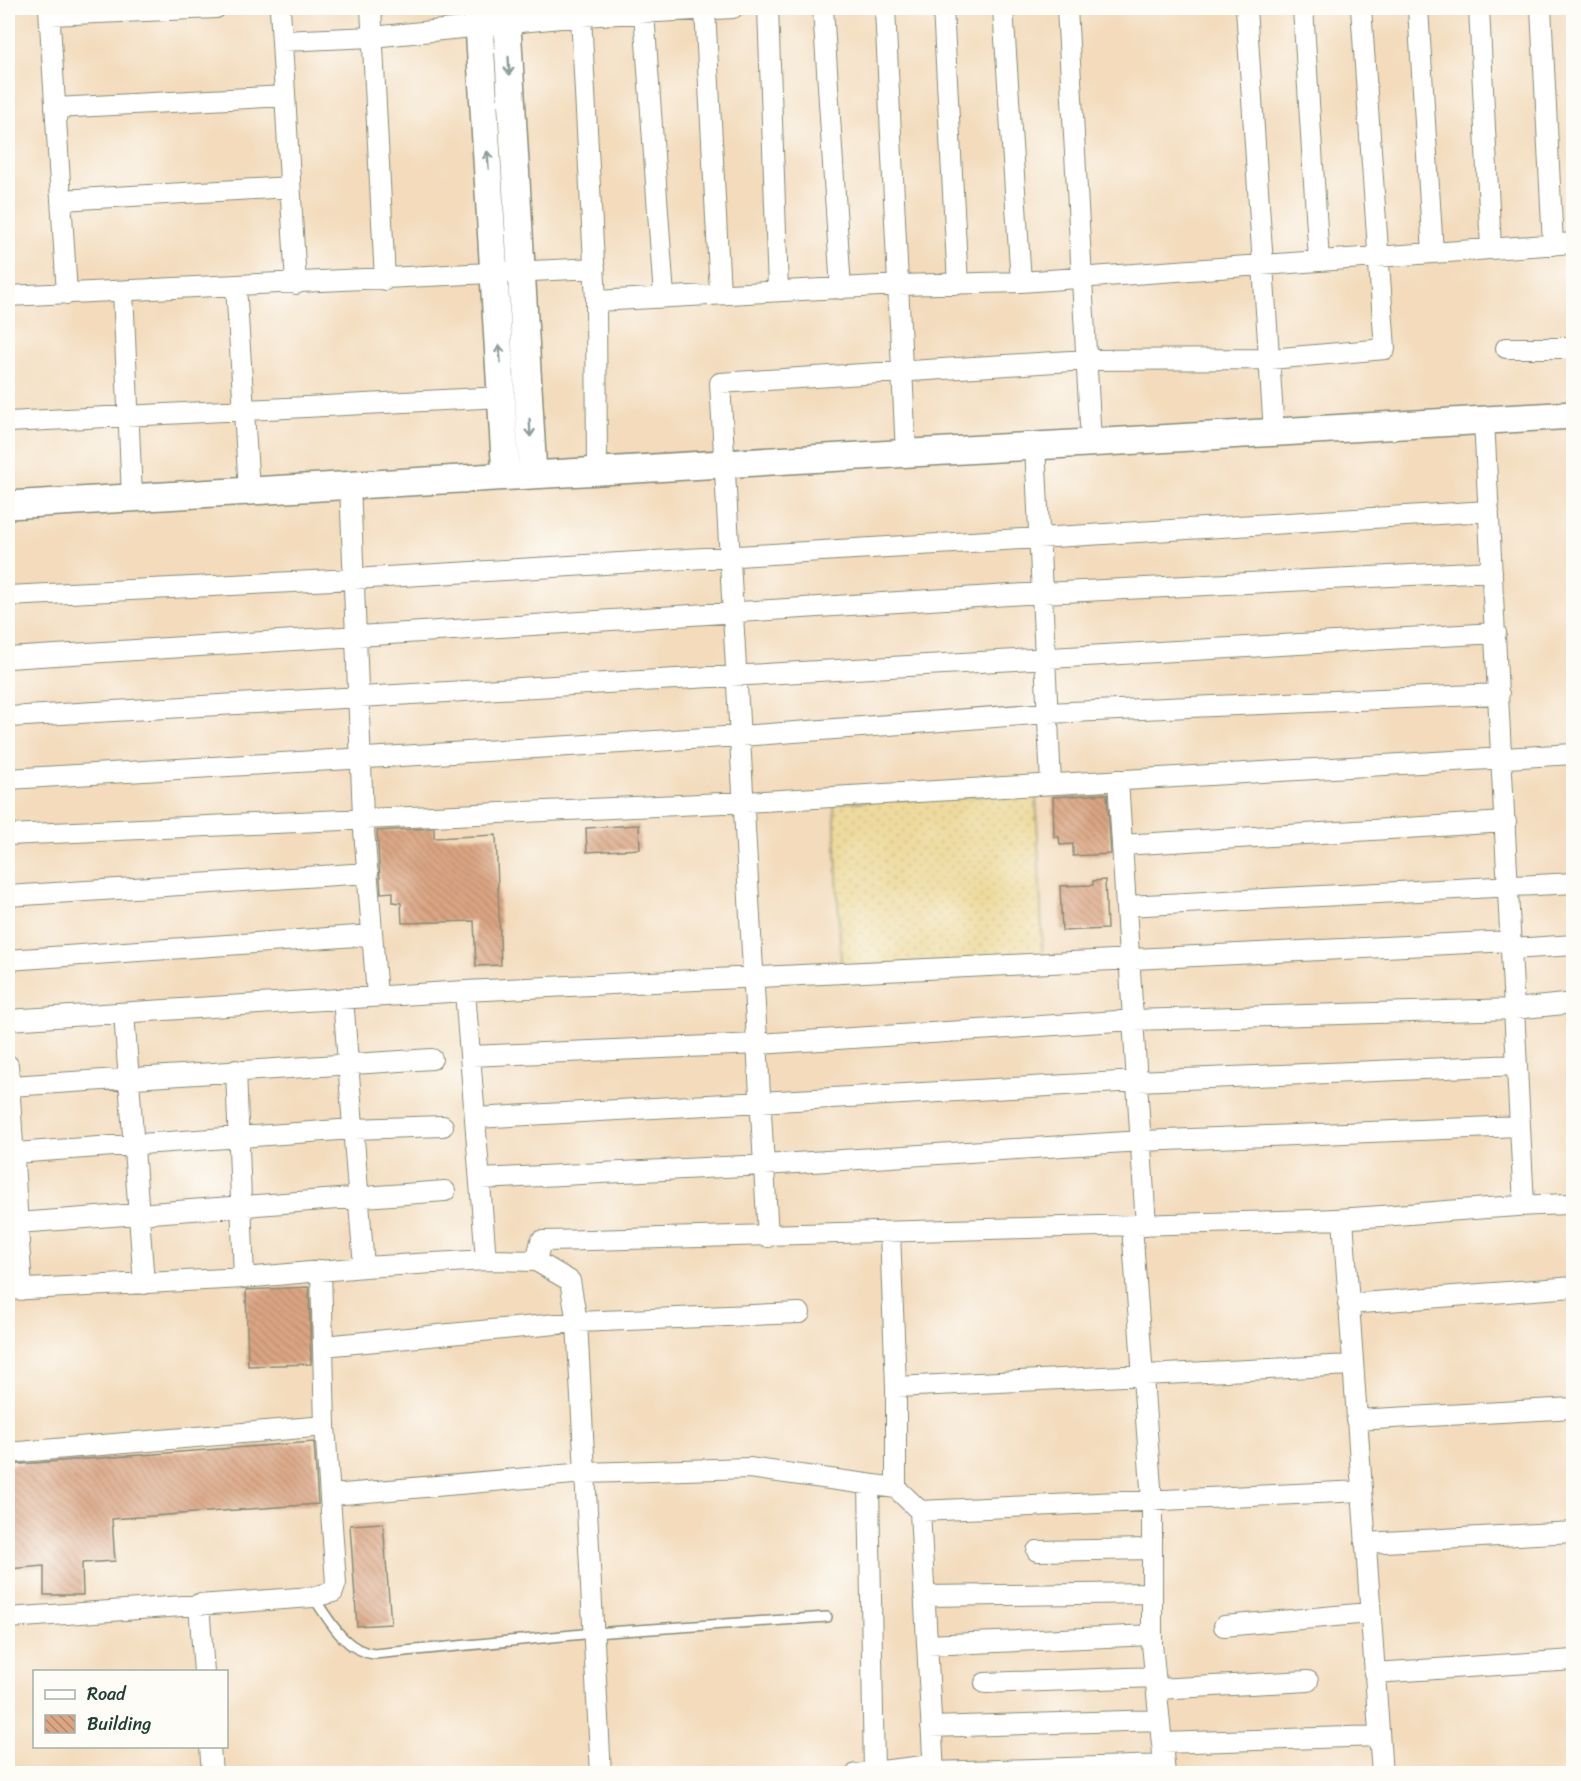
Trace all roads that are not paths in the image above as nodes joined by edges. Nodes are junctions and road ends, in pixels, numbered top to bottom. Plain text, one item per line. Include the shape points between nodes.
1 (216, 8) edge
2 (280, 8) edge
3 (371, 8) edge
4 (733, 8) edge
5 (768, 8) edge
6 (823, 8) edge
7 (885, 8) edge
8 (943, 8) edge
9 (1003, 8) edge
10 (1067, 8) edge
11 (1246, 8) edge
12 (1303, 8) edge
13 (1361, 8) edge
14 (1418, 8) edge
15 (1479, 8) edge
16 (1541, 8) edge
17 (705, 9) junction
18 (50, 11) edge
19 (644, 14) junction
20 (506, 15) edge
21 (581, 16) junction
22 (478, 17) edge
23 (372, 37) junction
24 (282, 41) junction
25 (285, 96) junction
26 (56, 108) junction
27 (290, 187) junction
28 (61, 200) junction
29 (1574, 243) edge
30 (1553, 245) junction
31 (1491, 249) junction
32 (1433, 253) junction
33 (1377, 256) junction
34 (1319, 261) junction
35 (1263, 264) junction
36 (595, 268) junction
37 (509, 274) junction
38 (1082, 276) junction
39 (385, 280) junction
40 (1021, 282) junction
41 (296, 284) junction
42 (958, 284) junction
43 (898, 285) junction
44 (236, 286) junction
45 (841, 289) junction
46 (778, 290) junction
47 (123, 291) junction
48 (720, 293) junction
49 (67, 294) junction
50 (8, 296) edge
51 (664, 297) junction
52 (596, 301) junction
53 (1506, 348) dead end
54 (1574, 348) edge
55 (1269, 359) junction
56 (1087, 360) junction
57 (901, 372) junction
58 (502, 397) junction
59 (244, 411) junction
60 (1574, 415) edge
61 (128, 417) junction
62 (1484, 420) junction
63 (8, 422) edge
64 (1274, 432) junction
65 (1091, 442) junction
66 (1035, 446) junction
67 (906, 453) junction
68 (723, 463) junction
69 (597, 470) junction
70 (533, 474) junction
71 (506, 476) junction
72 (350, 484) junction
73 (249, 490) junction
74 (132, 497) junction
75 (8, 505) edge
76 (1489, 511) junction
77 (1040, 539) junction
78 (729, 557) junction
79 (1492, 571) junction
80 (354, 579) junction
81 (1042, 593) junction
82 (8, 596) edge
83 (734, 614) junction
84 (1496, 633) junction
85 (356, 638) junction
86 (1045, 656) junction
87 (8, 658) edge
88 (737, 677) junction
89 (1499, 694) junction
90 (358, 698) junction
91 (1047, 713) junction
92 (8, 717) edge
93 (741, 736) junction
94 (1574, 754) edge
95 (361, 758) junction
96 (1503, 758) junction
97 (8, 778) edge
98 (1118, 780) junction
99 (1051, 784) junction
100 (745, 802) junction
101 (363, 817) junction
102 (1506, 822) junction
103 (8, 836) edge
104 (1122, 845) junction
105 (368, 873) junction
106 (1574, 883) edge
107 (1509, 887) junction
108 (8, 896) edge
109 (1126, 906) junction
110 (372, 934) junction
111 (1512, 945) junction
112 (1574, 945) edge
113 (1130, 958) junction
114 (8, 960) edge
115 (754, 978) junction
116 (465, 991) junction
117 (377, 996) junction
118 (343, 998) junction
119 (1574, 1004) edge
120 (1515, 1009) junction
121 (124, 1013) junction
122 (8, 1020) edge
123 (1133, 1020) junction
124 (758, 1044) junction
125 (470, 1056) junction
126 (432, 1059) dead end
127 (348, 1063) junction
128 (8, 1065) edge
129 (1518, 1065) junction
130 (236, 1070) junction
131 (129, 1078) junction
132 (1137, 1081) junction
133 (10, 1086) junction
134 (761, 1103) junction
135 (475, 1118) junction
136 (443, 1126) dead end
137 (1520, 1126) junction
138 (353, 1129) junction
139 (239, 1138) junction
140 (1141, 1141) junction
141 (134, 1145) junction
142 (14, 1153) junction
143 (764, 1165) junction
144 (480, 1179) junction
145 (445, 1191) dead end
146 (359, 1197) junction
147 (1574, 1204) edge
148 (1524, 1205) junction
149 (242, 1206) junction
150 (139, 1215) junction
151 (1343, 1219) junction
152 (18, 1223) junction
153 (1139, 1226) junction
154 (890, 1233) junction
155 (768, 1237) junction
156 (486, 1260) junction
157 (536, 1261) junction
158 (364, 1267) junction
159 (321, 1270) junction
160 (244, 1278) junction
161 (144, 1284) junction
162 (1574, 1287) edge
163 (15, 1290) edge
164 (1348, 1304) junction
165 (800, 1313) dead end
166 (577, 1322) junction
167 (323, 1346) junction
168 (1352, 1365) junction
169 (1144, 1373) junction
170 (896, 1387) junction
171 (1574, 1408) edge
172 (1356, 1420) junction
173 (325, 1426) junction
174 (8, 1453) edge
175 (585, 1473) junction
176 (869, 1484) junction
177 (896, 1488) junction
178 (1362, 1491) junction
179 (332, 1495) junction
180 (1152, 1501) junction
181 (920, 1511) junction
182 (1574, 1532) edge
183 (1365, 1543) junction
184 (1152, 1549) junction
185 (1037, 1551) dead end
186 (1152, 1593) junction
187 (924, 1596) junction
188 (313, 1597) junction
189 (199, 1604) junction
190 (1369, 1613) junction
191 (827, 1617) dead end
192 (8, 1618) edge
193 (1224, 1626) dead end
194 (594, 1633) junction
195 (1152, 1635) junction
196 (927, 1645) junction
197 (1574, 1660) edge
198 (204, 1670) edge
199 (1374, 1673) junction
200 (1308, 1681) dead end
201 (985, 1683) dead end
202 (1156, 1683) junction
203 (1160, 1720) junction
204 (931, 1727) junction
205 (1379, 1736) junction
206 (1162, 1743) junction
207 (210, 1748) edge
208 (1164, 1769) edge
209 (933, 1770) edge
210 (865, 1772) edge
211 (212, 1773) edge
212 (601, 1773) edge
213 (1382, 1773) edge

1 - 18 street
2 - 24 street
3 - 23 street
4 - 17 street
5 - 46 street
6 - 45 street
7 - 43 street
8 - 42 street
9 - 40 street
10 - 38 street
11 - 35 street
12 - 34 street
13 - 33 street
14 - 32 street
15 - 31 street
16 - 30 street
17 - 19 street
17 - 48 street
18 - 26 street
19 - 21 street
19 - 51 street
20 - 21 street
20 - 22 street
20 -> 37 street
21 - 36 street
22 - 23 street
37 -> 22 street
23 - 24 street
23 - 39 street
24 - 25 street
25 - 26 street
25 - 27 street
26 - 28 street
27 - 28 street
27 - 41 street
28 - 49 street
29 - 30 street
30 - 31 street
31 - 32 street
32 - 33 street
33 - 34 street
33 - 55 street via 1385,349
34 - 35 street
35 - 38 street
35 - 55 street
36 - 37 street
36 - 52 street
37 - 39 street
58 -> 37 street
37 -> 70 street
38 - 40 street
38 - 56 street
39 - 41 street
40 - 42 street
41 - 44 street
42 - 43 street
43 - 45 street
43 - 57 street
44 - 47 street
44 - 59 street
45 - 46 street
46 - 48 street
47 - 49 street
47 - 61 street
48 - 51 street
49 - 50 street
51 - 52 street
52 - 69 street
53 - 54 street
55 - 56 street
55 - 64 street
56 - 57 street
56 - 65 street
57 - 67 street
57 - 68 street via 720,383
58 - 59 street
58 - 71 street
59 - 61 street
59 - 73 street
60 - 62 street
61 - 63 street
61 - 74 street
62 - 64 street
62 - 76 street
64 - 65 street
65 - 66 street
66 - 67 street
66 - 77 street
67 - 68 street
68 - 69 street
68 - 78 street
69 - 70 street
70 - 71 street
71 - 72 street
72 - 73 street
72 - 80 street
73 - 74 street
74 - 75 street
76 - 77 street
76 - 79 street
77 - 78 street
77 - 81 street
78 - 80 street
78 - 83 street
79 - 81 street
79 - 84 street
80 - 82 street
80 - 85 street
81 - 83 street
81 - 86 street
83 - 85 street
83 - 88 street
84 - 86 street
84 - 89 street
85 - 87 street
85 - 90 street
86 - 88 street
86 - 91 street
88 - 90 street
88 - 93 street
89 - 91 street
89 - 96 street
90 - 92 street
90 - 95 street
91 - 93 street
91 - 99 street
93 - 95 street
93 - 100 street
94 - 96 street
95 - 97 street
95 - 101 street
96 - 98 street
96 - 102 street
98 - 99 street
98 - 104 street
99 - 100 street
100 - 101 street
100 - 115 street
101 - 103 street
101 - 105 street
102 - 104 street
102 - 107 street
104 - 109 street
105 - 108 street
105 - 110 street
106 - 107 street
107 - 109 street
107 - 111 street
109 - 113 street
110 - 114 street
110 - 117 street
111 - 112 street
111 - 113 street
111 - 120 street
113 - 115 street
113 - 123 street
115 - 116 street
115 - 124 street
116 - 117 street
116 - 125 street
117 - 118 street
118 - 121 street
118 - 127 street
119 - 120 street
120 - 123 street
120 - 129 street
121 - 122 street
121 - 131 street
123 - 124 street
123 - 132 street
124 - 125 street
124 - 134 street
125 - 135 street
126 - 127 street
127 - 130 street
127 - 138 street
128 - 133 street
129 - 132 street
129 - 137 street
130 - 131 street
130 - 139 street
131 - 133 street
131 - 141 street
132 - 134 street
132 - 140 street
133 - 142 street
134 - 135 street
134 - 143 street
135 - 144 street
136 - 138 street
137 - 140 street
137 - 148 street
138 - 139 street
138 - 146 street
139 - 141 street
139 - 149 street
140 - 143 street
140 - 153 street
141 - 142 street
141 - 150 street
142 - 152 street
143 - 144 street
143 - 155 street
144 - 156 street
145 - 146 street
146 - 149 street
146 - 158 street
147 - 148 street
148 - 151 street
149 - 150 street
149 - 160 street
150 - 152 street
150 - 161 street
151 - 153 street
151 - 164 street
152 - 163 street
153 - 154 street
153 - 169 street
154 - 155 street
154 - 170 street
155 - 157 street via 541,1241
156 - 157 street
156 - 158 street
157 - 166 street via 570,1281
158 - 159 street
159 - 160 street
159 - 167 street
160 - 161 street
161 - 163 street
162 - 164 street
164 - 168 street
165 - 166 street
166 - 167 street
166 - 175 street
167 - 173 street
168 - 169 street
168 - 172 street
169 - 170 street
169 - 180 street
170 - 177 street
171 - 172 street
172 - 178 street
173 - 174 street
173 - 179 street
175 - 176 street via 749,1468
175 - 179 street
175 - 194 street
176 - 177 street
176 - 210 street
177 - 181 street
178 - 180 street
178 - 183 street
179 - 188 street via 336,1583 327,1596
180 - 181 street
180 - 184 street
181 - 187 street
182 - 183 street
183 - 190 street
184 - 185 street
184 - 186 street
186 - 187 street
186 - 195 street
187 - 196 street
188 - 189 street
188 - 194 lane via 346,1643 360,1652 374,1654
189 - 192 street
189 - 198 street
190 - 193 street
190 - 199 street
191 - 194 lane
194 - 212 street
195 - 196 street
195 - 202 street
196 - 204 street
197 - 199 street
199 - 205 street
200 - 202 street
201 - 202 street
202 - 203 street
203 - 204 street
203 - 206 street
204 - 209 street
205 - 206 street
205 - 213 street
206 - 208 street
207 - 211 street
208 - 209 street
209 - 210 street

